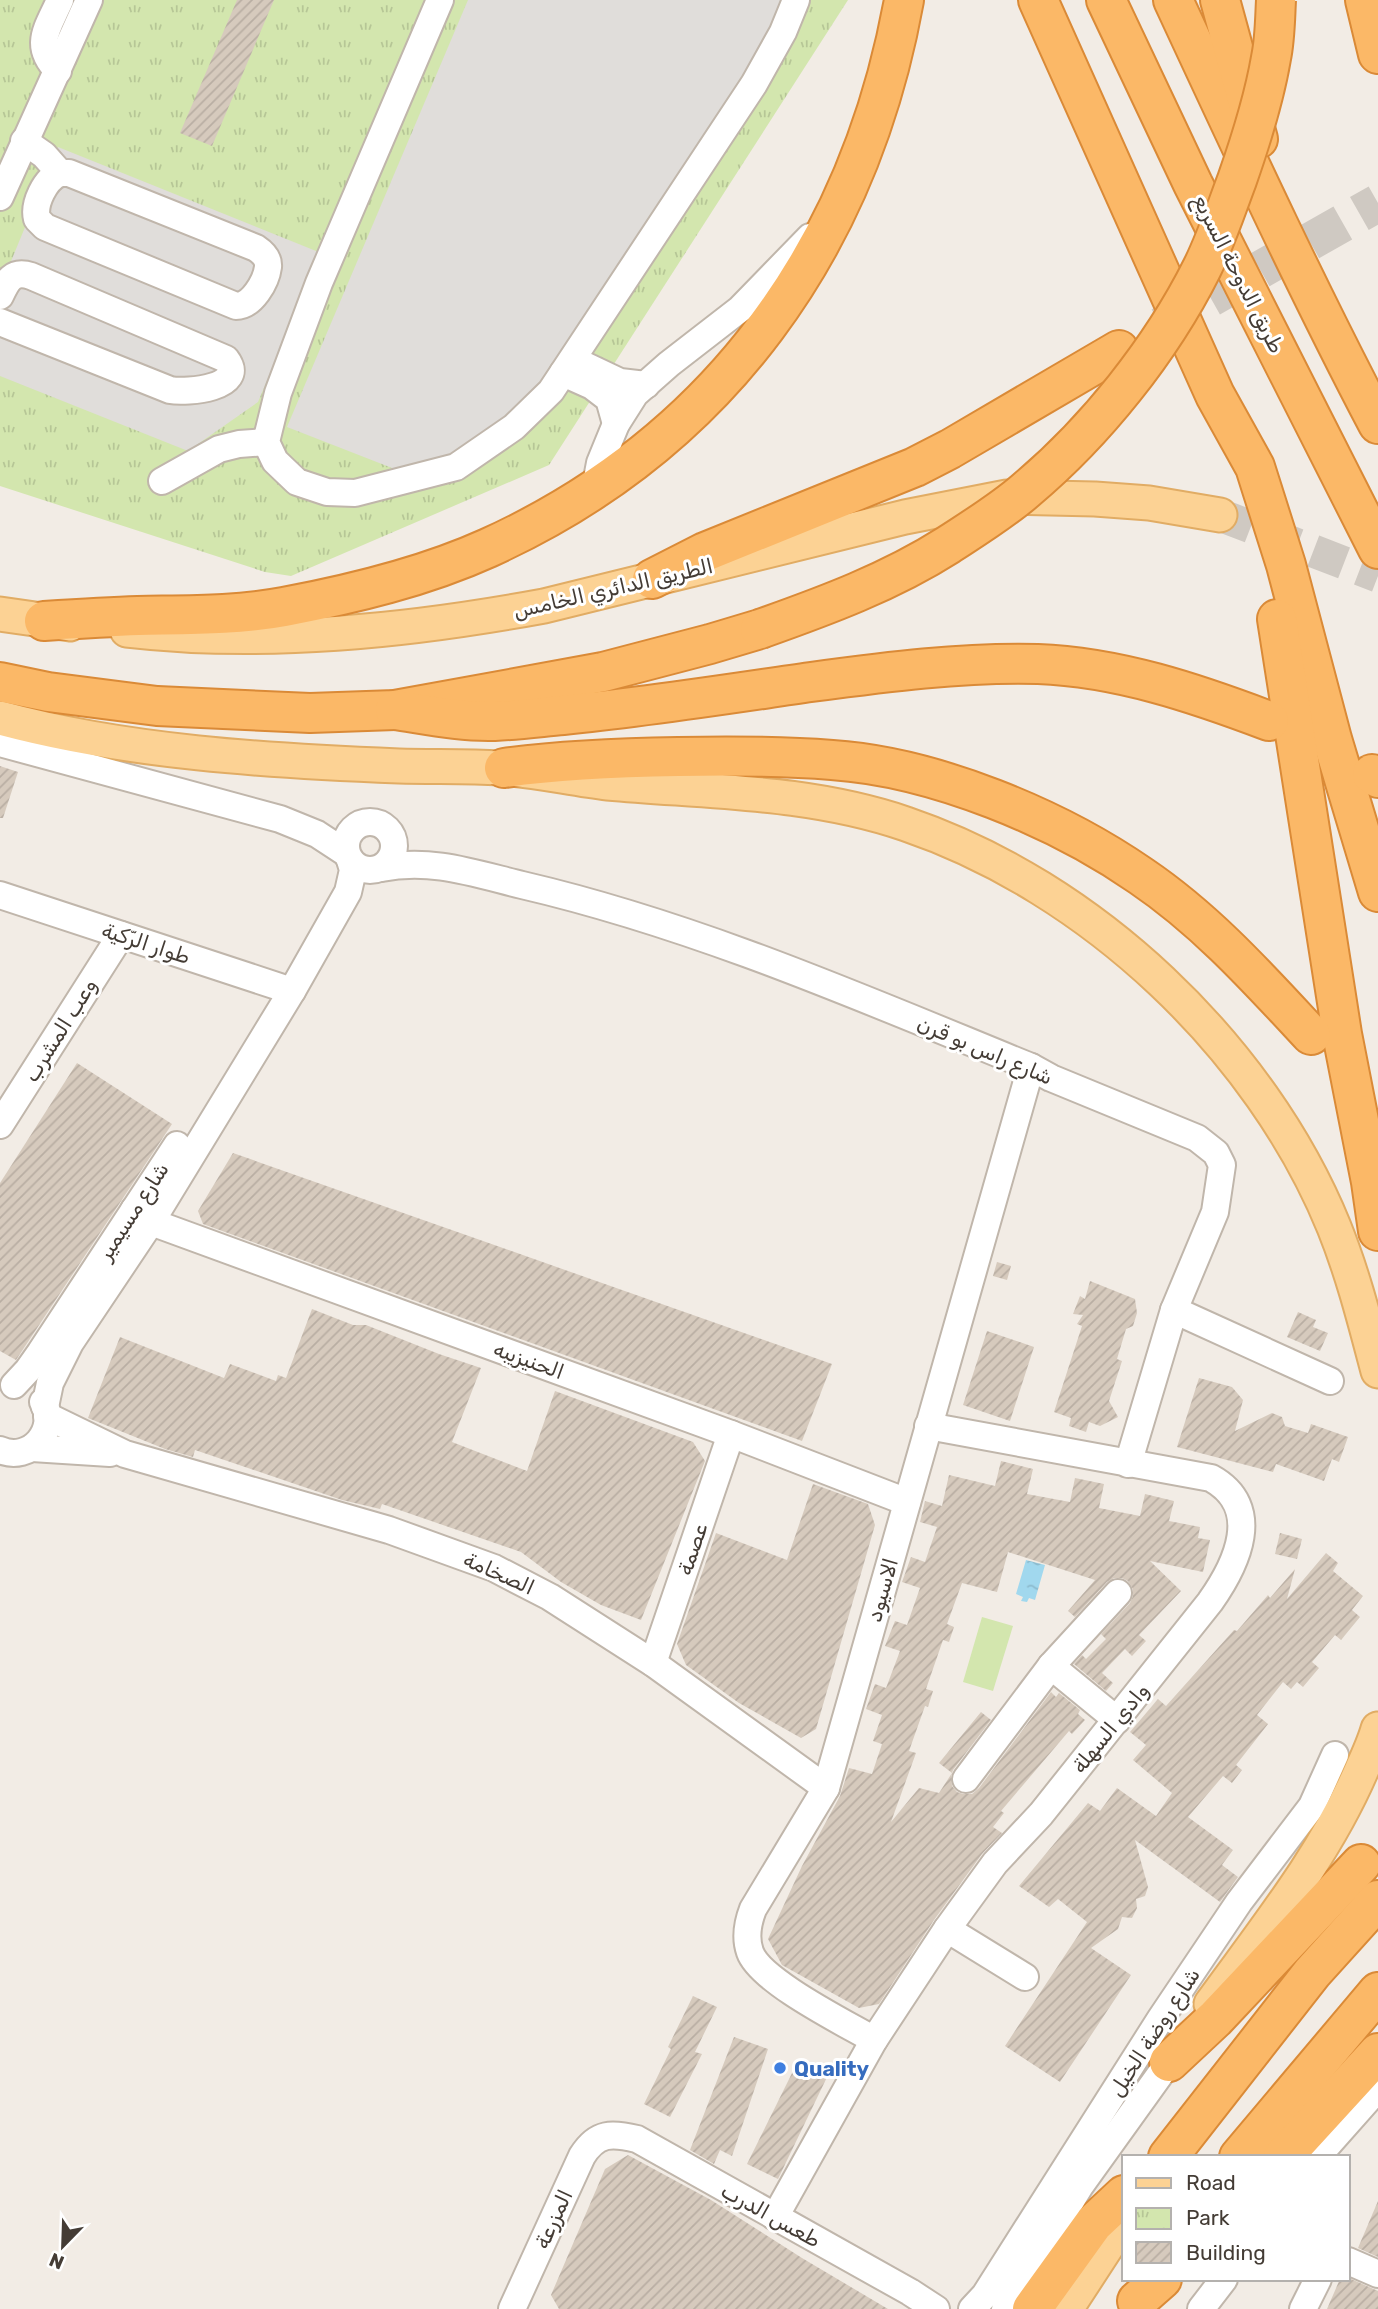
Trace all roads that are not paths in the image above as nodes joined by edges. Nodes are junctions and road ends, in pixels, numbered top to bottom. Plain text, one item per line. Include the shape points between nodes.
1 (60, 0) edge
2 (89, 0) edge
3 (440, 0) edge
4 (796, 0) edge
5 (904, 0) edge
6 (1038, 0) edge
7 (1106, 0) edge
8 (1173, 0) edge
9 (1220, 0) edge
10 (1276, 0) edge
11 (1365, 0) edge
12 (1378, 54) edge
13 (58, 71) junction
14 (21, 150) junction
15 (55, 176) junction
16 (0, 197) edge
17 (838, 208) junction
18 (1282, 232) junction
19 (0, 296) edge
20 (0, 322) edge
21 (1119, 350) dead end
22 (568, 366) junction
23 (646, 385) junction
24 (1215, 395) junction
25 (616, 424) junction
26 (1378, 424) edge
27 (266, 442) junction
28 (162, 481) dead end
29 (595, 489) junction
30 (1220, 515) tunnel mouth
31 (1377, 548) edge
32 (652, 579) junction
33 (0, 614) edge
34 (44, 621) junction
35 (0, 682) edge
36 (395, 710) junction
37 (0, 719) edge
38 (1269, 721) dead end
39 (0, 743) edge
40 (504, 768) junction
41 (393, 839) junction
42 (362, 863) junction
43 (436, 864) junction
44 (1378, 892) edge
45 (0, 895) edge
46 (121, 935) junction
47 (292, 991) junction
48 (1311, 1035) dead end
49 (1031, 1067) junction
50 (2, 1118) edge
51 (142, 1216) junction
52 (1378, 1231) edge
53 (1174, 1310) junction
54 (75, 1319) junction
55 (1378, 1371) edge
56 (1330, 1381) dead end
57 (7, 1387) edge
58 (46, 1412) junction
59 (928, 1426) junction
60 (731, 1434) junction
61 (125, 1454) junction
62 (12, 1455) edge
63 (1128, 1464) junction
64 (907, 1502) junction
65 (1118, 1593) dead end
66 (653, 1663) junction
67 (1051, 1666) junction
68 (1117, 1720) junction
69 (1378, 1729) edge
70 (1335, 1755) dead end
71 (966, 1779) dead end
72 (825, 1788) junction
73 (1361, 1864) dead end
74 (1378, 1900) edge
75 (947, 1929) junction
76 (1025, 1977) dead end
77 (1378, 1992) edge
78 (874, 2039) junction
79 (1378, 2053) edge
80 (1169, 2062) junction
81 (1378, 2088) edge
82 (603, 2137) joint
83 (1170, 2155) edge
84 (1241, 2155) edge
85 (1285, 2155) edge
86 (1319, 2155) edge
87 (1122, 2197) edge
88 (775, 2217) junction
89 (1122, 2223) edge
90 (1350, 2262) edge
91 (1378, 2274) edge
92 (1222, 2281) edge
93 (1317, 2281) edge
94 (514, 2308) edge
95 (936, 2309) edge
96 (972, 2309) edge
97 (1005, 2309) edge
98 (1032, 2309) edge
99 (1066, 2309) edge
100 (1201, 2309) edge
101 (1303, 2309) edge

1 - 13 street via 42,41 47,59
2 - 13 street
3 - 27 street via 302,328
4 - 22 street via 754,84
5 - 17 highway via 889,72 864,150
6 - 24 highway
7 - 31 highway, طريق الدوحة السريع via 1193,184
8 - 18 highway
9 - 18 highway
10 - 36 highway, bridge via 1272,56 1261,106 1203,266 1180,308 1112,403 1026,490 946,547 889,578 760,629 603,671
11 - 12 highway
13 - 14 street
14 - 15 street via 44,155
14 - 16 street
15 - 15 street via 36,214 45,227 236,306 254,298 268,267 256,248 69,173
17 - 23 street via 740,309
17 - 29 highway via 816,253 765,330 683,421
18 - 26 highway
19 - 20 street via 11,277 31,275 226,359 231,372 222,382 202,390 170,390
21 - 32 highway via 915,467 705,552
22 - 23 street
22 - 25 street via 609,399
22 - 27 street via 551,391 514,427 456,467 355,493 327,492 297,482 275,461
23 - 25 street
24 - 44 highway via 1255,467
24 - 52 highway via 1282,636 1342,1034
25 - 29 street
27 - 28 street via 219,449
29 - 34 highway via 485,550 360,590 248,612
30 - 32 main road, الطريق الدائري الخامس via 1149,503 1007,497 905,516
32 - 34 main road, الطريق الدائري الخامس via 485,617 329,633 176,635
33 - 34 main road, الطريق الدائري الخامس
35 - 36 highway via 156,706 310,713
36 - 38 highway via 494,721 620,709 919,668 1027,664 1090,668 1147,680
37 - 40 main road via 124,742 217,753 314,762
39 - 42 street via 280,819 317,834
40 - 48 highway via 595,758 821,759 888,768 995,799 1095,846 1142,876 1227,946
40 - 55 main road via 607,783 755,793 867,813 961,846 1031,881 1080,913 1195,1015 1252,1083 1287,1135 1333,1224 1352,1273
41 - 42 street via 392,855
41 - 42 street via 383,825 367,821 352,829 345,844
41 - 43 street, شارع راس بو قرن
42 - 43 street, شارع راس بو قرن
42 - 47 street, شارع مسيمير via 352,870 348,892
43 - 49 street, شارع راس بو قرن via 563,894 712,940
45 - 46 street, طوار الرّكية
46 - 47 street, طوار الرّكية
46 - 50 street, وعب المشرب
47 - 51 street, شارع مسيمير
49 - 53 street, شارع راس بو قرن via 1197,1138 1216,1153 1222,1165 1215,1212
49 - 59 street, الاسيود
51 - 54 street, شارع مسيمير
51 - 60 street, الحنيزيبه
53 - 56 street
53 - 63 street, شارع راس بو قرن
54 - 57 street, شارع مسيمير via 29,1370
54 - 58 street, شارع مسيمير via 50,1383
57 - 58 street, الصخامة via 34,1392
58 - 61 street, الصخامة
58 - 62 street, شارع مسيمير via 41,1440
59 - 63 street, وادي السهلة
59 - 64 street, الاسيود
60 - 64 street, الحنيزيبه
60 - 66 street, عصمة
61 - 62 street, الصخامة
61 - 66 street, الصخامة via 389,1530 494,1568 550,1597
63 - 68 street, وادي السهلة via 1211,1478 1234,1496 1242,1513 1226,1580
64 - 72 street, الاسيود
65 - 67 street
66 - 72 street, الصخامة
67 - 68 street
67 - 71 street
68 - 75 street, وادي السهلة via 995,1863
69 - 80 main road via 1324,1845
70 - 96 street, شارع روضة الخيل via 1312,1806 1239,1902
72 - 78 street, الاسيود via 752,1909 747,1932 750,1952 773,1980
73 - 80 highway
74 - 83 highway via 1312,1973
75 - 76 street
75 - 78 street, وادي السهلة
77 - 84 highway
78 - 88 street, وادي السهلة
79 - 85 highway
80 - 97 street, شارع روضة الخيل via 1080,2186
81 - 86 street
82 - 88 street, طعس الدرب via 618,2134 637,2139
82 - 94 street, المزرعة via 590,2144 582,2156
87 - 98 highway via 1094,2223
88 - 95 street, طعس الدرب
89 - 99 main road
90 - 91 street
92 - 100 street
93 - 101 street

